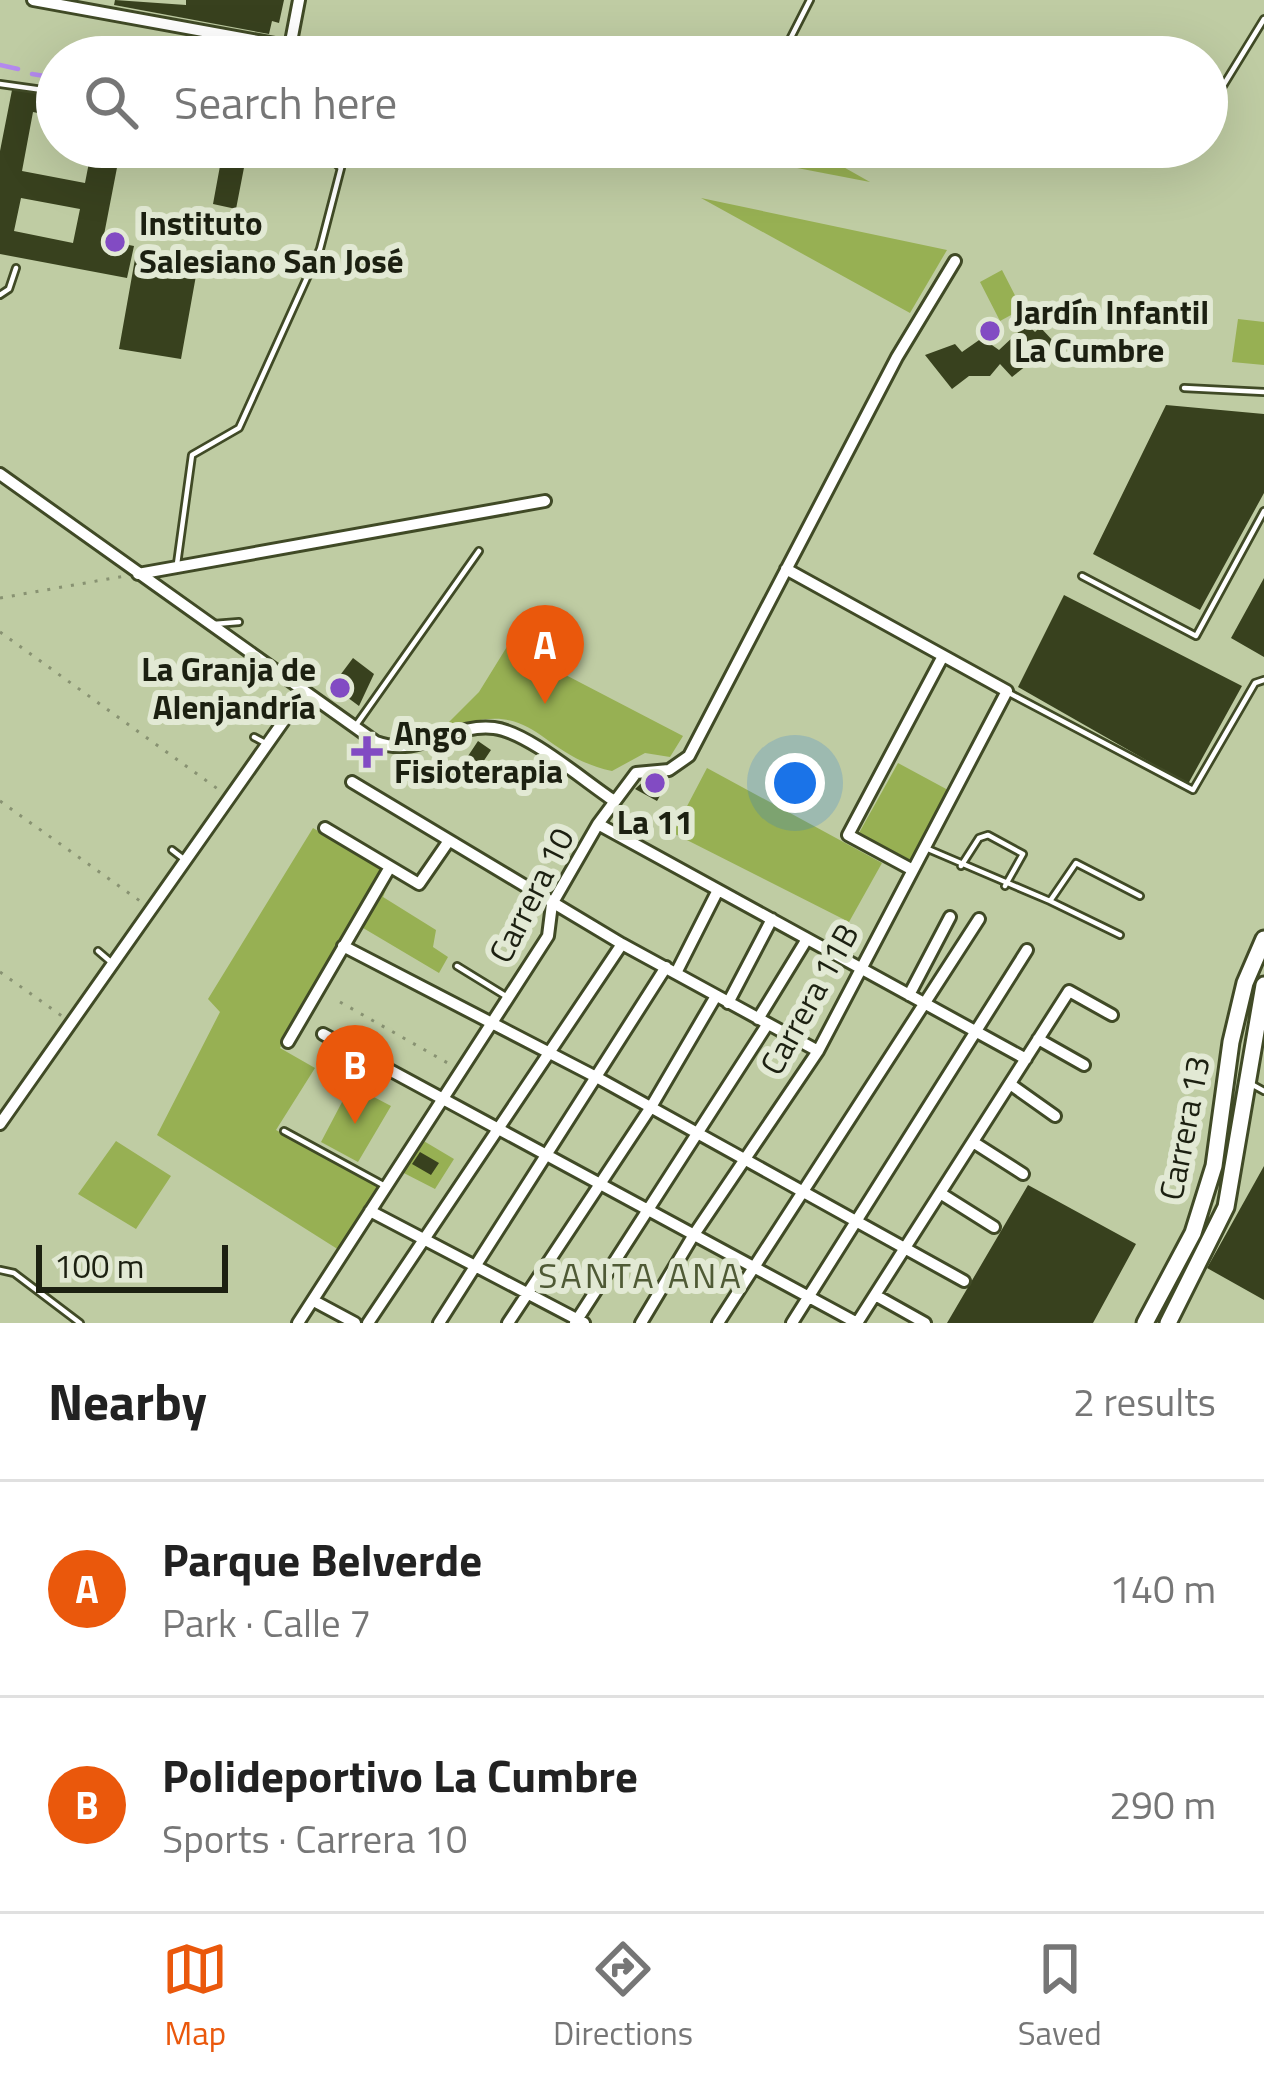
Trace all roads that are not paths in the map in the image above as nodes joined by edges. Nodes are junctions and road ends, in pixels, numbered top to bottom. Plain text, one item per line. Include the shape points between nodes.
1 (33, 0) edge
2 (299, 0) edge
3 (810, 0) edge
4 (65, 3) edge
5 (103, 7) edge
6 (1264, 19) edge
7 (242, 36) edge
8 (292, 36) edge
9 (792, 36) edge
10 (1228, 78) edge
11 (0, 84) edge
12 (36, 89) edge
13 (341, 168) edge
14 (955, 261) dead end
15 (16, 268) dead end
16 (0, 295) edge
17 (1184, 388) dead end
18 (1264, 392) edge
19 (0, 474) edge
20 (545, 501) dead end
21 (1264, 511) edge
22 (479, 551) dead end
23 (177, 564) junction
24 (786, 569) junction
25 (138, 574) junction
26 (1082, 576) dead end
27 (238, 622) dead end
28 (209, 624) junction
29 (943, 656) junction
30 (1264, 680) edge
31 (1006, 691) junction
32 (304, 692) junction
33 (353, 729) junction
34 (254, 736) dead end
35 (267, 744) junction
36 (352, 782) dead end
37 (613, 800) junction
38 (598, 824) junction
39 (325, 828) dead end
40 (448, 842) junction
41 (923, 846) junction
42 (172, 850) dead end
43 (185, 860) junction
44 (962, 866) junction
45 (390, 867) junction
46 (911, 869) junction
47 (1005, 886) junction
48 (718, 890) junction
49 (1140, 896) dead end
50 (1050, 901) junction
51 (553, 904) junction
52 (950, 917) dead end
53 (772, 919) junction
54 (979, 919) dead end
55 (1120, 935) dead end
56 (807, 939) junction
57 (1264, 939) edge
58 (622, 944) junction
59 (343, 946) junction
60 (1027, 950) dead end
61 (98, 951) dead end
62 (112, 963) junction
63 (457, 966) dead end
64 (858, 967) junction
65 (671, 970) junction
66 (1264, 985) edge
67 (716, 996) junction
68 (508, 998) junction
69 (915, 998) junction
70 (728, 1003) junction
71 (1112, 1015) dead end
72 (762, 1022) junction
73 (493, 1023) junction
74 (976, 1032) junction
75 (323, 1034) dead end
76 (1038, 1040) junction
77 (288, 1042) dead end
78 (818, 1051) junction
79 (550, 1052) junction
80 (1026, 1059) junction
81 (1084, 1065) dead end
82 (21, 1067) dead end
83 (34, 1074) junction
84 (1225, 1075) junction
85 (598, 1078) junction
86 (1245, 1081) junction
87 (1010, 1084) junction
88 (1264, 1091) edge
89 (441, 1101) junction
90 (651, 1107) junction
91 (1055, 1116) dead end
92 (0, 1124) edge
93 (493, 1129) junction
94 (284, 1130) dead end
95 (699, 1133) junction
96 (973, 1142) junction
97 (546, 1157) junction
98 (745, 1158) junction
99 (1023, 1174) dead end
100 (599, 1185) junction
101 (385, 1186) junction
102 (801, 1188) junction
103 (940, 1193) junction
104 (370, 1211) junction
105 (647, 1211) junction
106 (858, 1220) junction
107 (994, 1227) dead end
108 (693, 1235) junction
109 (422, 1239) junction
110 (906, 1246) junction
111 (475, 1267) junction
112 (754, 1267) junction
113 (0, 1270) edge
114 (964, 1281) dead end
115 (529, 1292) junction
116 (875, 1294) junction
117 (809, 1297) junction
118 (314, 1300) junction
119 (578, 1322) edge
120 (80, 1323) edge
121 (298, 1323) edge
122 (355, 1323) edge
123 (368, 1323) edge
124 (439, 1323) edge
125 (508, 1323) edge
126 (641, 1323) edge
127 (718, 1323) edge
128 (792, 1323) edge
129 (857, 1323) edge
130 (925, 1323) edge
131 (1145, 1323) edge
132 (1168, 1323) edge

1 - 4 street
2 - 8 street
3 - 9 lane
4 - 5 street
5 - 7 street
6 - 10 lane
11 - 12 lane
13 - 23 lane via 320,249 239,428 192,454
14 - 24 street, Carrera 10
15 - 16 lane
17 - 18 lane
19 - 25 street
20 - 23 street
21 - 26 lane via 1196,636
22 - 33 lane
23 - 25 street
24 - 29 street
24 - 37 street, Carrera 10 via 688,755 668,770 636,773
25 - 28 street
27 - 28 lane
28 - 32 street
29 - 31 street
29 - 46 street via 848,835
30 - 31 lane via 1193,790
31 - 41 street, Carrera 11B
32 - 33 street
32 - 35 street
33 - 37 street via 397,748 470,730 506,731
34 - 35 lane
35 - 43 street
36 - 40 street
37 - 38 street, Carrera 10
38 - 48 street
38 - 51 street, Carrera 10
39 - 45 street
40 - 45 street via 419,884
40 - 51 street
41 - 44 lane
41 - 46 street, Carrera 11B
42 - 43 lane
43 - 62 street
44 - 47 lane
44 - 47 lane via 988,835 1023,854
45 - 59 street
46 - 64 street, Carrera 11B
47 - 50 lane
48 - 53 street
48 - 65 street
49 - 50 lane via 1076,863
50 - 55 lane
51 - 58 street
51 - 68 street, Carrera 10 via 548,936
52 - 69 street
53 - 56 street
53 - 70 street
54 - 69 street
56 - 64 street
56 - 72 street
57 - 84 street, Carrera 13 via 1245,983
58 - 65 street
58 - 79 street
59 - 73 street
59 - 77 street
60 - 74 street
61 - 62 lane
62 - 83 street
63 - 68 lane
64 - 69 street
64 - 78 street, Carrera 11B
65 - 67 street
65 - 85 street
66 - 86 street, Carrera 13
67 - 70 street
67 - 90 street
68 - 73 street, Carrera 10
69 - 74 street
69 - 102 street
70 - 72 street
71 - 76 street via 1069,991
72 - 78 street
72 - 95 street
73 - 79 street
73 - 89 street, Carrera 10
74 - 80 street
74 - 106 street
75 - 89 street
76 - 80 street
76 - 81 street
78 - 98 street, Carrera 11B
79 - 85 street
79 - 93 street
80 - 87 street
82 - 83 lane
83 - 92 street
84 - 86 lane
84 - 131 street, Carrera 13 via 1214,1166 1192,1233
85 - 90 street
85 - 97 street
86 - 88 lane
86 - 132 street, Carrera 13 via 1226,1207
87 - 91 street
87 - 96 street
89 - 93 street
89 - 101 street, Carrera 10
90 - 95 street
90 - 100 street
93 - 97 street
93 - 109 street
94 - 101 lane
95 - 98 street
95 - 105 street
96 - 99 street
96 - 103 street
97 - 100 street
97 - 111 street
98 - 102 street
98 - 108 street, Carrera 11B
100 - 105 street
100 - 115 street
101 - 104 street, Carrera 10
102 - 106 street
102 - 112 street
103 - 107 street
103 - 110 street
104 - 109 street
104 - 118 street, Carrera 10
105 - 108 street
105 - 119 street
106 - 110 street
106 - 117 street
108 - 112 street
108 - 126 street, Carrera 11B
109 - 111 street
109 - 123 street
110 - 114 street
110 - 116 street
111 - 115 street
111 - 124 street
112 - 117 street
112 - 127 street
113 - 120 lane
115 - 119 street
115 - 125 street
116 - 129 street
116 - 130 street
117 - 128 street
117 - 129 street
118 - 121 street, Carrera 10
118 - 122 street

